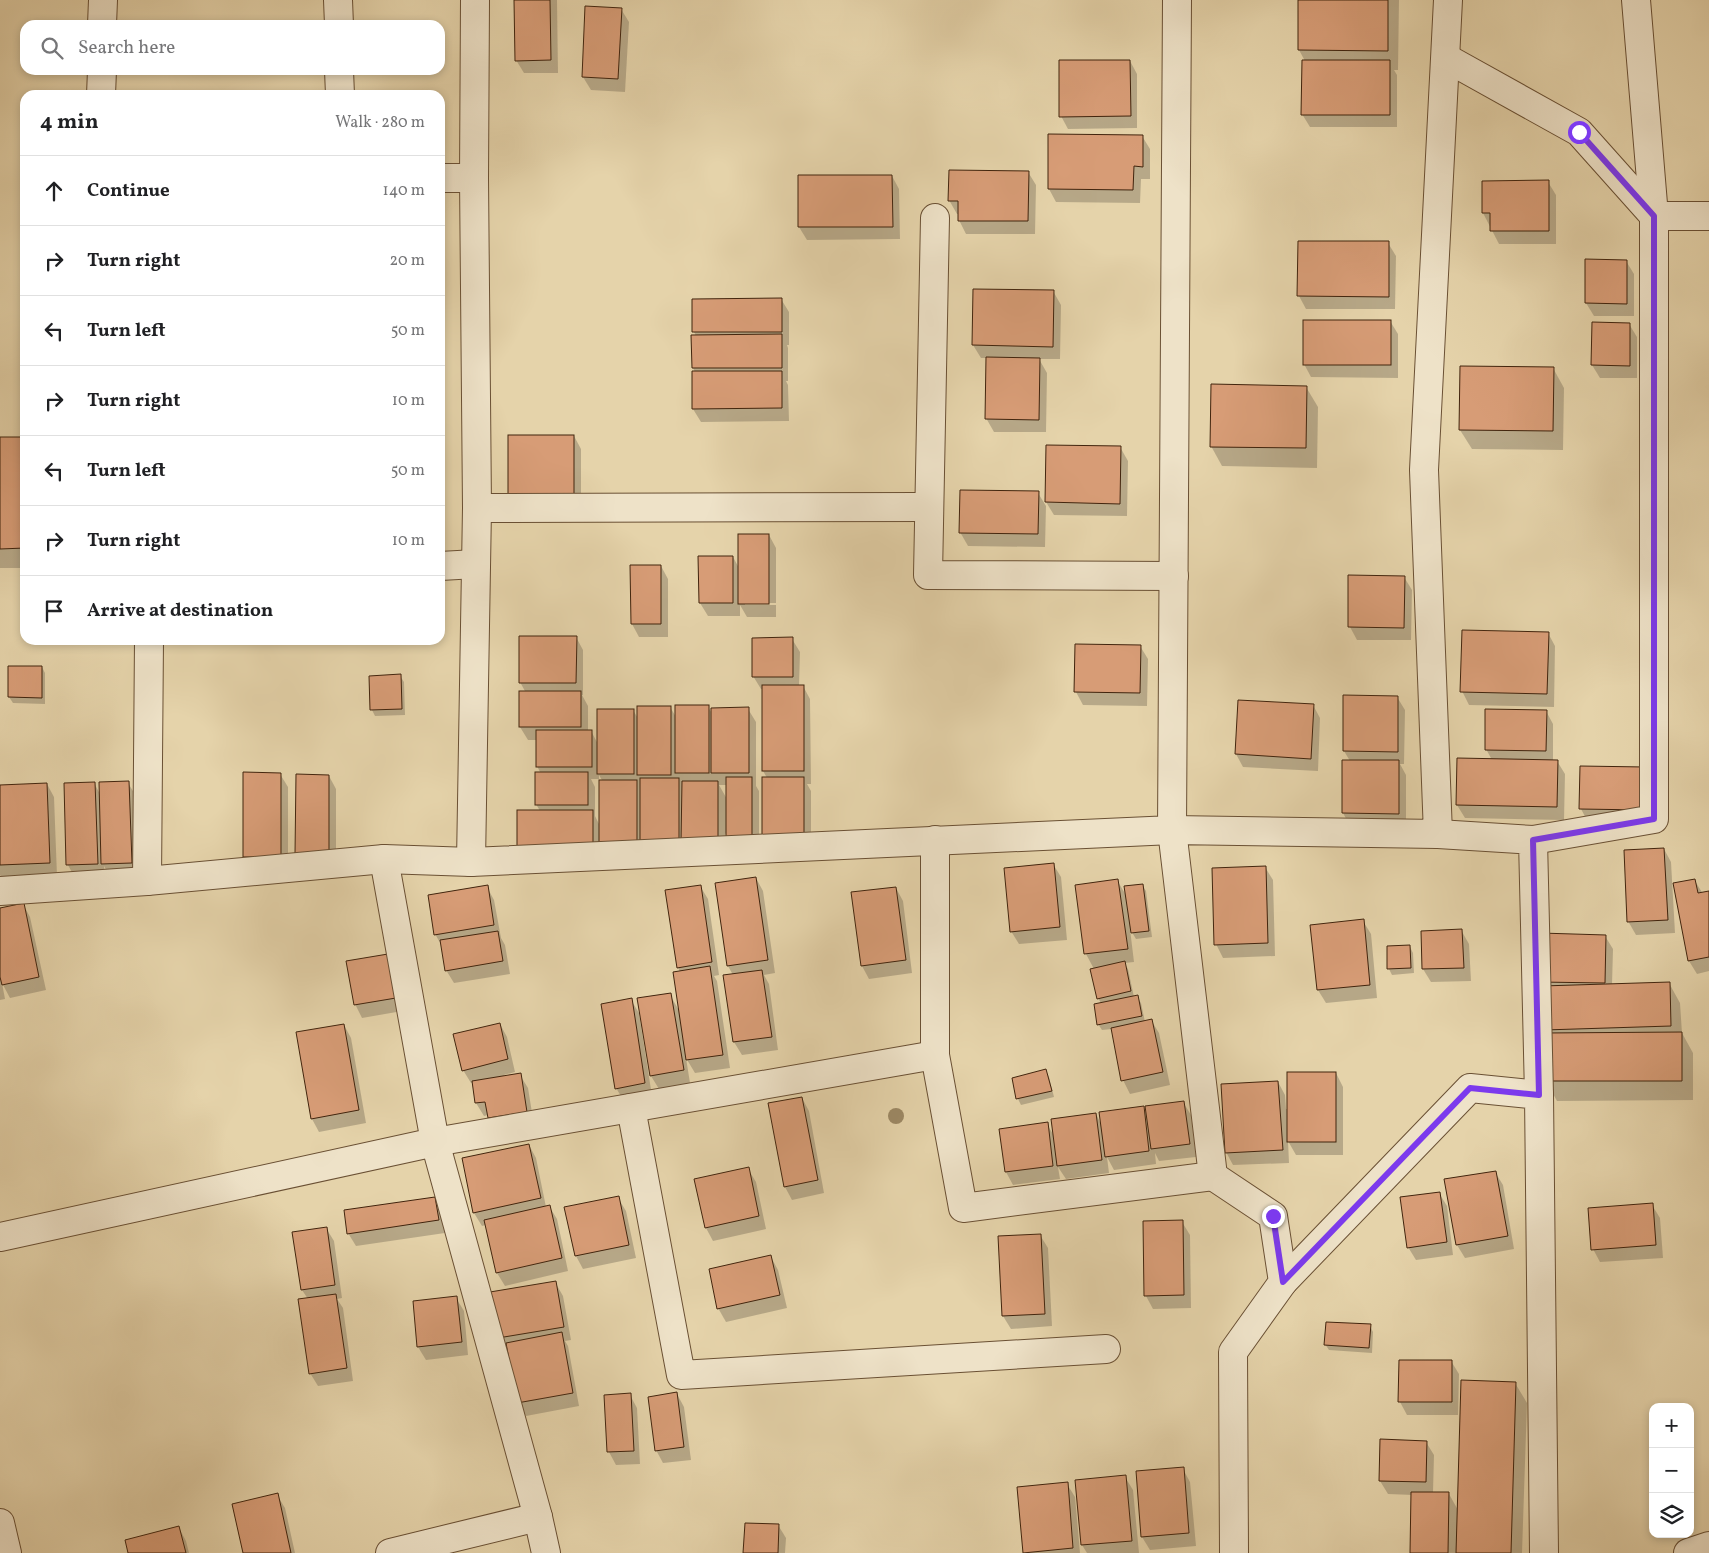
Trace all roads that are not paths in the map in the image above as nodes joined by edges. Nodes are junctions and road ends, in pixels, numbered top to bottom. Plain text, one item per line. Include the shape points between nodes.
1 (103, 0) edge
2 (338, 0) edge
3 (475, 0) edge
4 (1177, 0) edge
5 (1448, 0) edge
6 (1636, 0) edge
7 (102, 20) edge
8 (339, 20) edge
9 (1446, 58) junction
10 (102, 75) edge
11 (339, 75) edge
12 (101, 90) edge
13 (340, 90) edge
14 (445, 178) edge
15 (474, 178) junction
16 (1654, 216) junction
17 (1709, 216) edge
18 (935, 218) dead end
19 (929, 507) junction
20 (477, 508) junction
21 (476, 564) junction
22 (445, 566) edge
23 (1174, 576) junction
24 (148, 645) edge
25 (1172, 830) junction
26 (1438, 834) junction
27 (935, 840) junction
28 (1533, 840) junction
29 (384, 859) junction
30 (471, 862) junction
31 (147, 881) junction
32 (0, 891) edge
33 (936, 1055) junction
34 (1539, 1095) junction
35 (632, 1108) junction
36 (435, 1142) junction
37 (1213, 1176) junction
38 (0, 1237) edge
39 (1283, 1282) junction
40 (1106, 1349) dead end
41 (538, 1517) junction
42 (0, 1522) edge
43 (1709, 1546) edge
44 (7, 1553) edge
45 (390, 1553) edge
46 (546, 1553) edge
47 (1234, 1553) edge
48 (1544, 1553) edge
49 (1688, 1553) edge

1 - 7 street
2 - 8 street
3 - 15 street
4 - 23 street
5 - 9 street
6 - 16 street
9 - 16 street via 1579,132
9 - 26 street via 1424,470
10 - 12 street
11 - 13 street
14 - 15 street
15 - 20 street
16 - 17 street
16 - 28 street via 1654,819
18 - 19 street
19 - 20 street
19 - 23 street via 928,576
20 - 21 street
21 - 22 street
21 - 30 street
23 - 25 street
24 - 31 street
25 - 26 street
25 - 27 street
25 - 37 street
26 - 28 street
27 - 30 street
27 - 33 street
28 - 34 street
29 - 30 street
29 - 31 street
29 - 36 street
31 - 32 street
33 - 35 street
33 - 37 street via 963,1208
34 - 39 street via 1470,1088
34 - 48 street
35 - 36 street
35 - 40 street via 680,1375
36 - 38 street
36 - 41 street
37 - 39 street via 1273,1216
39 - 47 street via 1234,1352
41 - 45 street
41 - 46 street
42 - 44 street
43 - 49 street

